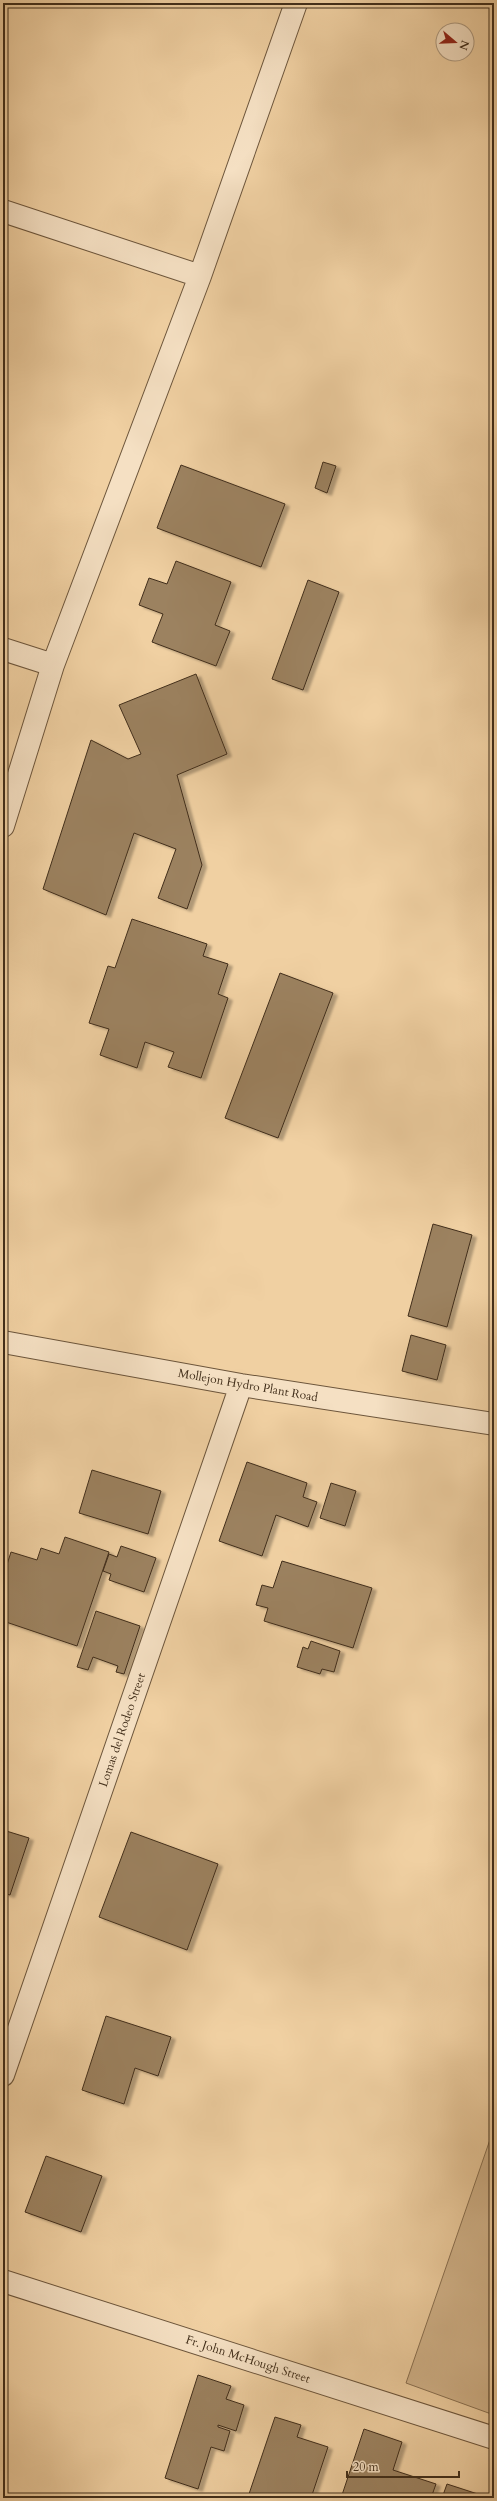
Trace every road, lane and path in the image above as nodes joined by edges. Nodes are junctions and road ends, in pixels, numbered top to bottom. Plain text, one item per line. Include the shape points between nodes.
1 (296, 3) edge
2 (3, 211) edge
3 (200, 276) junction
4 (3, 649) edge
5 (53, 666) junction
6 (3, 826) edge
7 (3, 1342) edge
8 (241, 1385) junction
9 (494, 1424) edge
10 (3, 2075) edge
11 (3, 2281) edge
12 (494, 2438) edge

1 - 3 street
2 - 3 street
3 - 5 street
4 - 5 street
5 - 6 street
7 - 8 street, Mollejon Hydro Plant Road
8 - 9 street, Mollejon Hydro Plant Road
8 - 10 street, Lomas del Rodeo Street
11 - 12 street, Fr. John McHough Street

